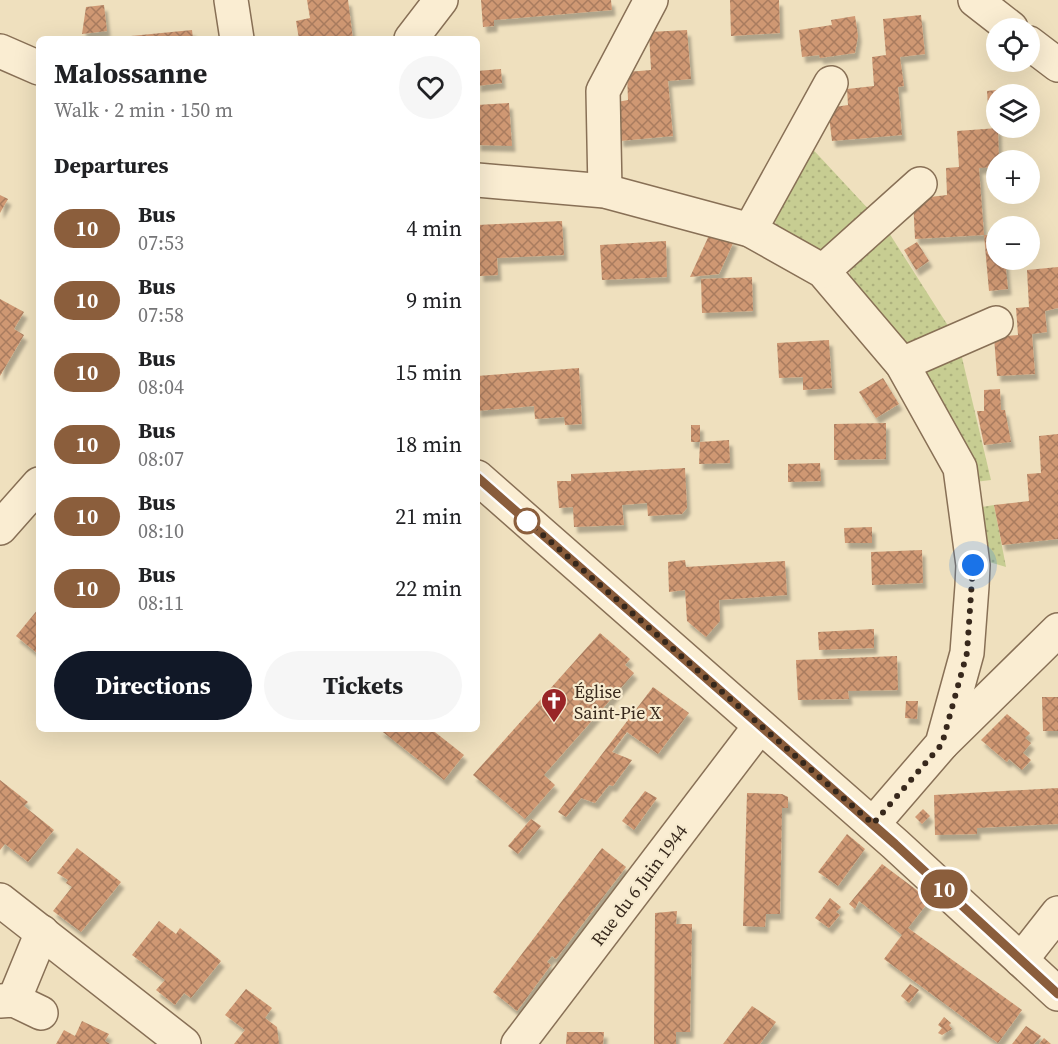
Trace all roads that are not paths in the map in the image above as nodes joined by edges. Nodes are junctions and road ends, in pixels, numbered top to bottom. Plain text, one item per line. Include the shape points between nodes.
1 (231, 0) edge
2 (441, 0) edge
3 (651, 0) edge
4 (975, 0) edge
5 (998, 18) edge
6 (237, 36) edge
7 (413, 36) edge
8 (0, 51) edge
9 (1040, 51) edge
10 (1058, 65) edge
11 (36, 67) edge
12 (831, 83) dead end
13 (480, 180) edge
14 (920, 184) dead end
15 (605, 191) junction
16 (750, 230) junction
17 (823, 271) junction
18 (996, 323) dead end
19 (902, 364) junction
20 (480, 480) edge
21 (36, 487) edge
22 (0, 528) edge
23 (1058, 630) edge
24 (759, 726) junction
25 (942, 744) junction
26 (873, 824) junction
27 (0, 900) edge
28 (1058, 914) edge
29 (42, 932) junction
30 (1021, 960) junction
31 (1058, 994) edge
32 (18, 1005) edge
33 (184, 1044) edge
34 (518, 1044) edge

1 - 6 street
2 - 7 street
3 - 15 street via 603,91
4 - 5 street
8 - 11 street
9 - 10 street
12 - 16 street
13 - 15 street
14 - 17 street
15 - 16 street
16 - 17 street
17 - 19 street
18 - 19 street
19 - 25 street via 960,468 973,565 967,653
20 - 24 street
21 - 22 street
23 - 25 street
24 - 26 street
24 - 34 street, Rue du 6 Juin 1944
25 - 26 street
26 - 30 street
27 - 29 street
28 - 30 street
29 - 32 street
29 - 33 street
30 - 31 street

